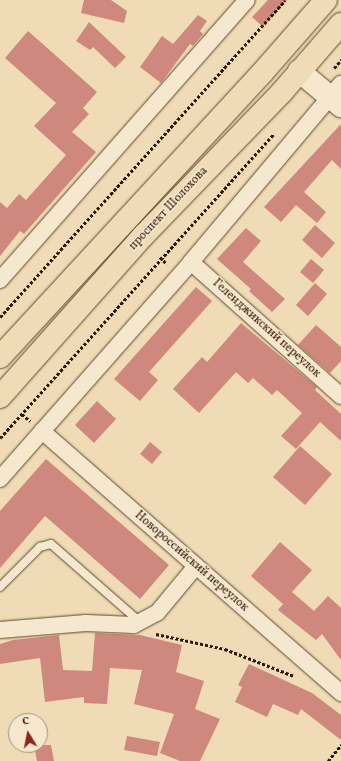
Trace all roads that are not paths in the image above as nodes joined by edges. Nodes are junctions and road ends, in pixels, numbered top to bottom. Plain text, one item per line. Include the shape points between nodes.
1 (248, 0) edge
2 (326, 0) edge
3 (341, 24) edge
4 (299, 71) junction
5 (333, 93) edge
6 (191, 262) junction
7 (0, 280) edge
8 (0, 357) edge
9 (341, 396) edge
10 (0, 398) edge
11 (42, 431) junction
12 (0, 479) edge
13 (196, 566) junction
14 (0, 587) edge
15 (145, 627) junction
16 (0, 630) edge
17 (341, 694) edge

1 - 7 street
2 - 8 main road, проспект Шолохова
3 - 4 main road, проспект Шолохова
4 - 5 street
4 - 10 main road, проспект Шолохова via 144,235
5 - 6 street
6 - 9 street, Геленджикский переулок
6 - 11 street
11 - 12 street
11 - 13 street, Новороссийский переулок
13 - 15 street
13 - 17 street, Новороссийский переулок
14 - 15 lane via 40,547 51,544
15 - 16 street via 86,623

